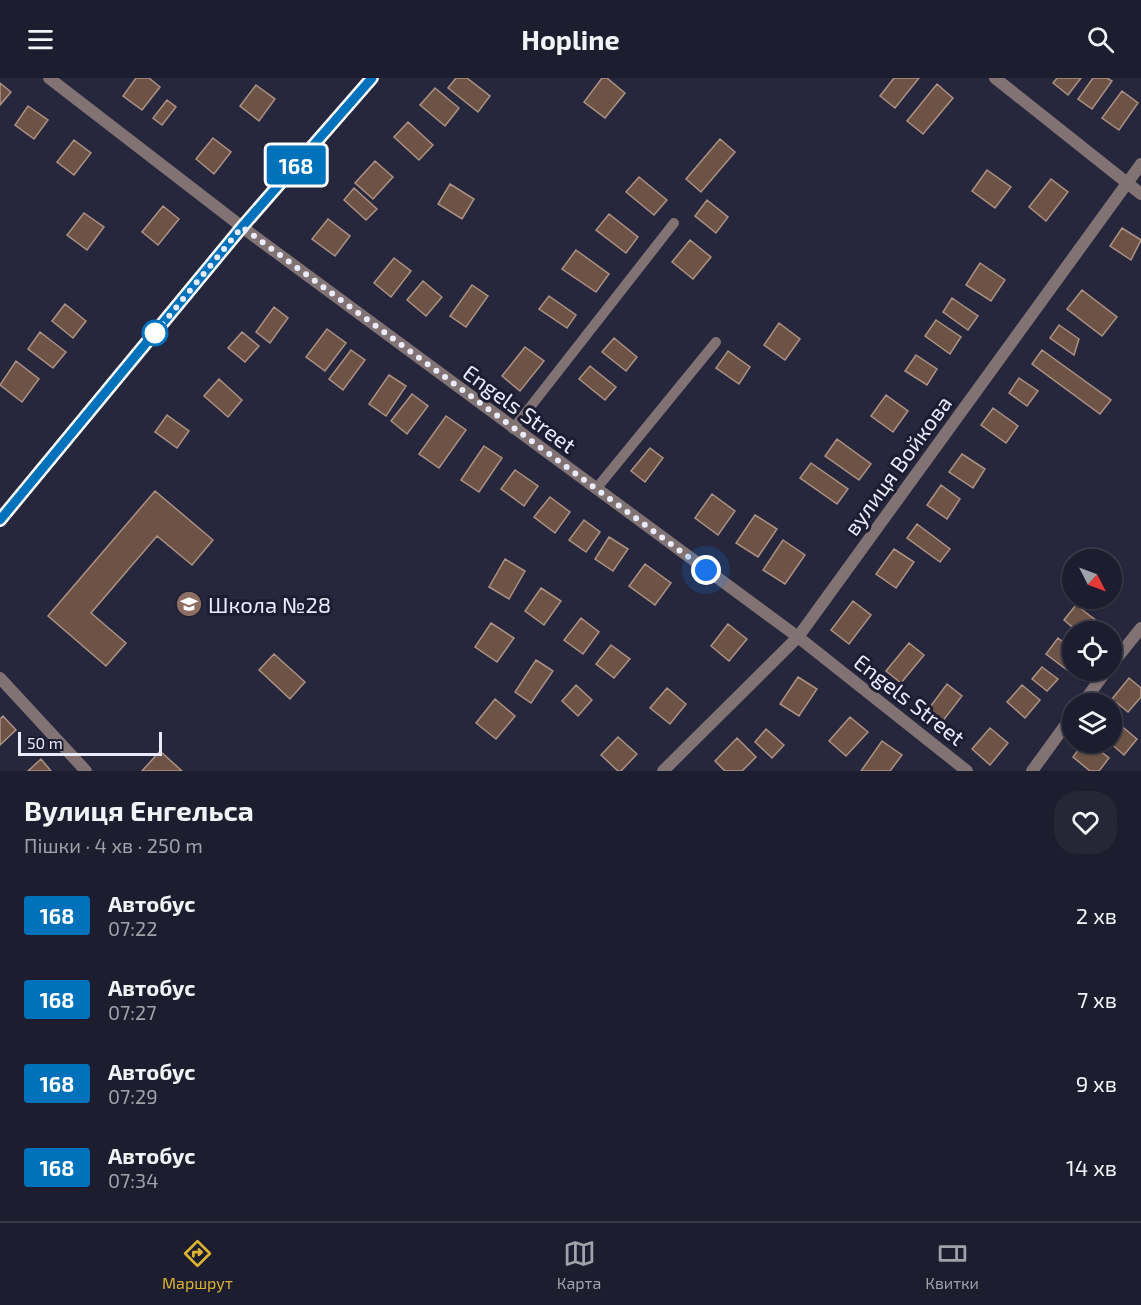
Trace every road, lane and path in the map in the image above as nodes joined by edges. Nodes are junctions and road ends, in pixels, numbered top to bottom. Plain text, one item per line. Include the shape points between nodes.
1 (49, 78) edge
2 (372, 78) edge
3 (995, 78) edge
4 (1141, 164) edge
5 (1128, 182) junction
6 (1141, 194) edge
7 (674, 223) dead end
8 (242, 227) junction
9 (716, 342) dead end
10 (513, 429) junction
11 (596, 489) junction
12 (0, 520) edge
13 (1141, 628) edge
14 (798, 637) junction
15 (1122, 652) edge
16 (0, 678) edge
17 (1062, 730) edge
18 (86, 771) edge
19 (663, 771) edge
20 (967, 771) edge
21 (1032, 771) edge

1 - 8 street, Engels Street
2 - 8 street
3 - 5 street
4 - 5 street, вулиця Войкова
5 - 6 street
5 - 14 street, вулиця Войкова
7 - 10 lane
8 - 10 street, Engels Street
8 - 12 street
9 - 11 lane
10 - 11 street, Engels Street
11 - 14 street, Engels Street
13 - 15 street
14 - 19 street, вулиця Войкова
14 - 20 street, Engels Street
16 - 18 street
17 - 21 street

